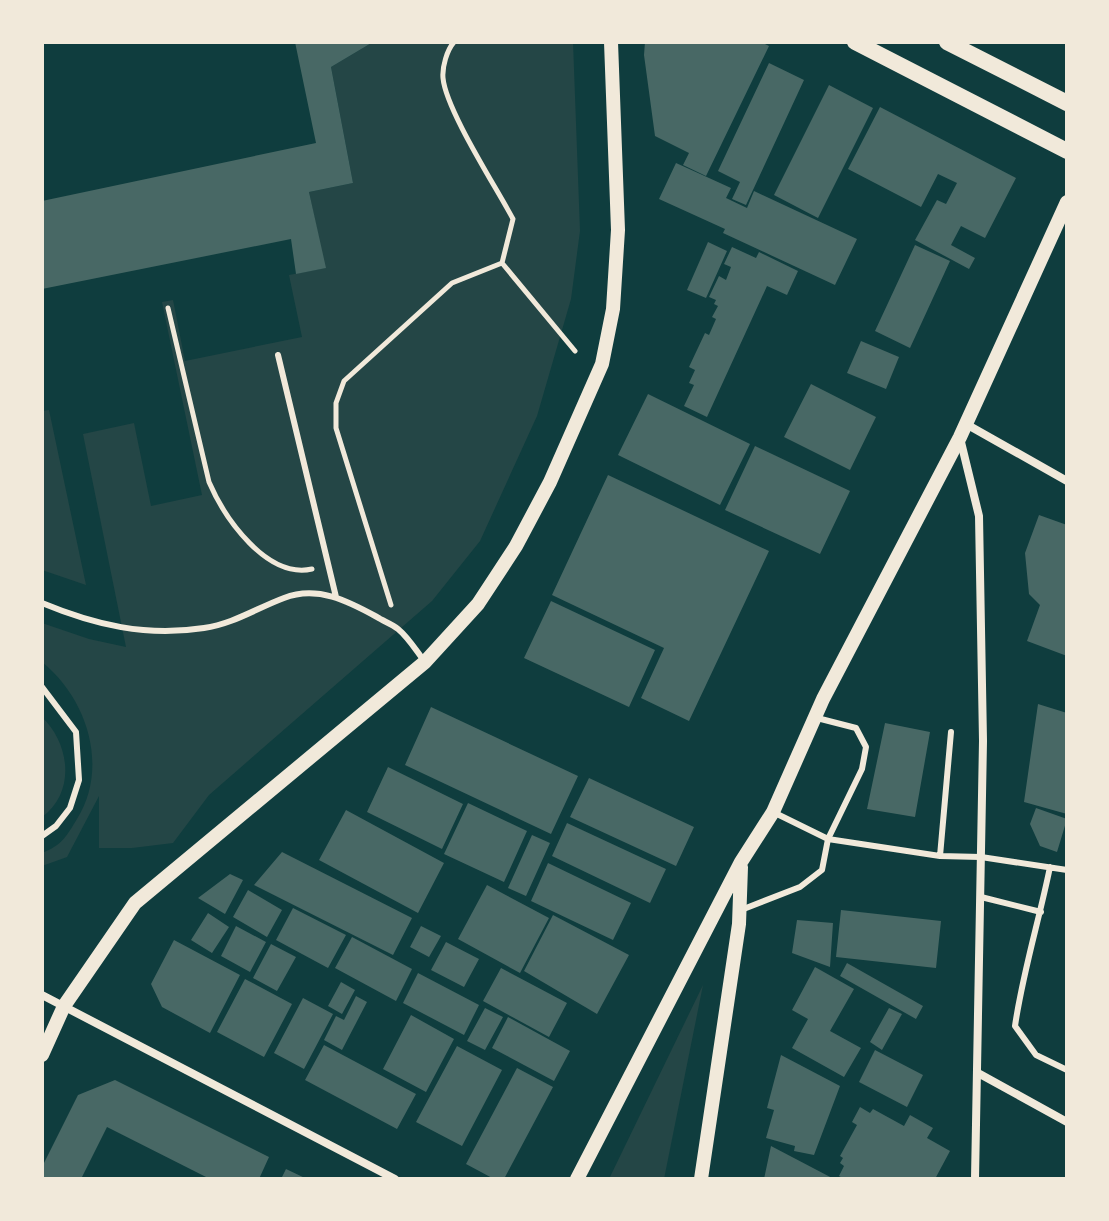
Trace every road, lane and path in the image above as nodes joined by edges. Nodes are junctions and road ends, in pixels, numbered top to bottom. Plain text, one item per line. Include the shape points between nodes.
1 (454, 42) edge
2 (611, 42) edge
3 (855, 42) edge
4 (947, 42) edge
5 (1067, 103) edge
6 (1067, 151) edge
7 (1067, 202) edge
8 (502, 263) junction
9 (168, 308) dead end
10 (575, 351) dead end
11 (278, 355) dead end
12 (963, 431) junction
13 (1067, 481) edge
14 (329, 566) junction
15 (336, 597) junction
16 (42, 603) edge
17 (398, 628) junction
18 (425, 662) junction
19 (42, 687) edge
20 (814, 718) junction
21 (951, 732) dead end
22 (773, 812) junction
23 (42, 836) edge
24 (828, 839) junction
25 (940, 856) junction
26 (981, 857) junction
27 (741, 862) junction
28 (1050, 867) junction
29 (1067, 870) edge
30 (981, 897) junction
31 (741, 910) junction
32 (1041, 912) junction
33 (42, 995) edge
34 (64, 1006) junction
35 (42, 1055) edge
36 (1067, 1070) edge
37 (978, 1073) junction
38 (1067, 1122) edge
39 (395, 1179) edge
40 (577, 1179) edge
41 (701, 1179) edge
42 (975, 1179) edge

1 - 8 path via 442,75 449,101 513,219
2 - 18 street via 618,230 613,309 602,364 516,546 478,604
3 - 6 main road
4 - 5 main road
7 - 12 street
8 - 10 path
8 - 17 path via 452,283 344,381 336,403 336,428
9 - 14 path via 215,497 255,549 271,561 298,572
11 - 14 lane
12 - 13 street
12 - 20 street
12 - 26 street via 979,516
14 - 15 lane
15 - 16 lane via 286,597 221,624 164,632 108,627
15 - 17 lane
17 - 18 lane
18 - 34 street via 135,903
19 - 23 lane via 76,732 79,780 70,808
20 - 22 street
20 - 24 lane via 856,728 866,747 862,769
21 - 25 lane
22 - 24 lane
22 - 27 street
24 - 25 lane
24 - 31 lane via 822,870 800,887
25 - 26 lane
26 - 28 lane
26 - 30 street
27 - 31 street
27 - 40 street
28 - 29 lane
28 - 32 lane
30 - 32 lane
30 - 37 street
31 - 41 street
32 - 36 lane via 1015,1026 1036,1055
33 - 34 street
34 - 35 street
34 - 39 street
37 - 38 street
37 - 42 street

